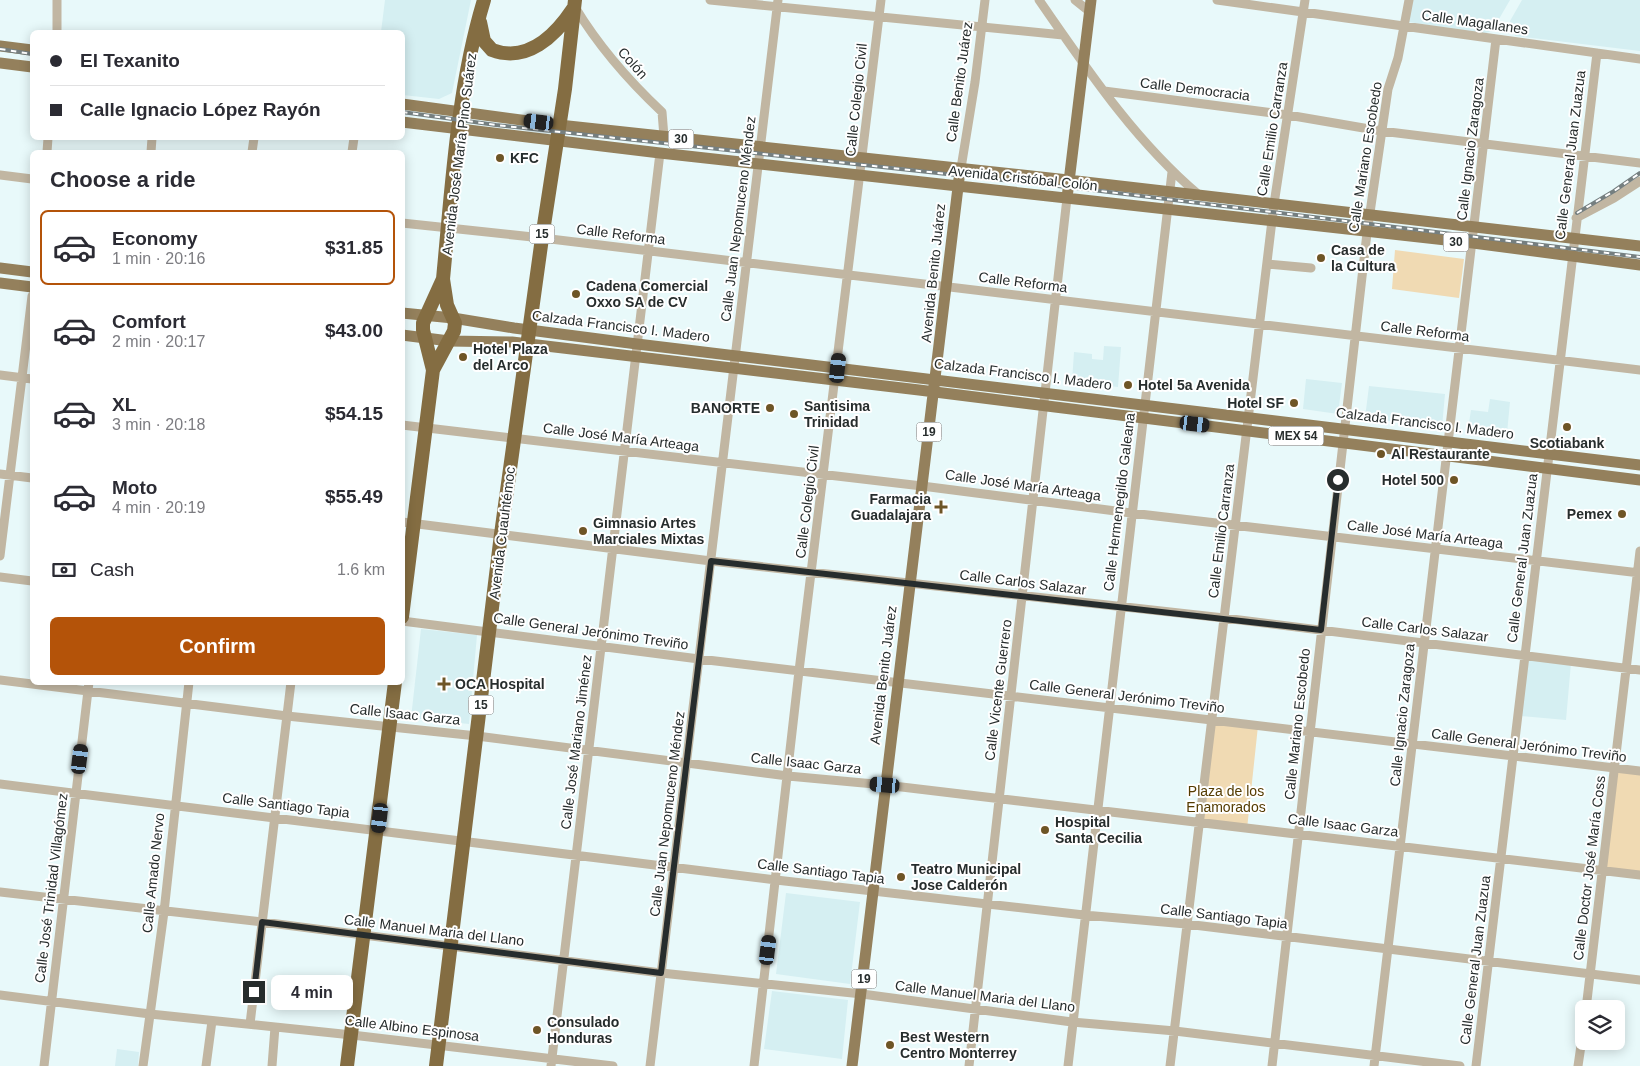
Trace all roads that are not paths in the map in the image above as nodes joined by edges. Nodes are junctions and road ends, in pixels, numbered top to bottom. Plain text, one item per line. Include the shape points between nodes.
1 (57, 0) edge
2 (484, 0) edge
3 (710, 0) edge
4 (881, 0) edge
5 (984, 0) edge
6 (1039, 0) edge
7 (1075, 0) edge
8 (1217, 0) edge
9 (1305, 0) edge
10 (1409, 0) edge
11 (575, 3) edge
12 (778, 4) edge
13 (1090, 6) edge
14 (1303, 12) junction
15 (479, 16) junction
16 (879, 18) junction
17 (1405, 27) junction
18 (981, 28) junction
19 (57, 30) edge
20 (1063, 35) junction
21 (1496, 39) junction
22 (0, 46) edge
23 (30, 50) edge
24 (1597, 53) junction
25 (1640, 59) edge
26 (0, 63) edge
27 (1083, 64) junction
28 (30, 67) edge
29 (1104, 91) junction
30 (405, 104) edge
31 (461, 112) junction
32 (1288, 115) junction
33 (405, 122) edge
34 (559, 125) junction
35 (459, 130) junction
36 (1381, 131) junction
37 (664, 137) junction
38 (557, 141) junction
39 (1485, 145) junction
40 (761, 147) junction
41 (660, 153) junction
42 (1585, 156) junction
43 (864, 157) junction
44 (1640, 163) edge
45 (759, 164) junction
46 (961, 168) junction
47 (1172, 172) junction
48 (0, 174) edge
49 (862, 176) junction
50 (30, 179) edge
51 (1068, 180) junction
52 (1640, 181) edge
53 (958, 185) junction
54 (1168, 191) junction
55 (1199, 195) junction
56 (1067, 198) junction
57 (1274, 204) junction
58 (1166, 209) junction
59 (1370, 216) junction
60 (1576, 218) junction
61 (1272, 222) junction
62 (405, 223) edge
63 (1475, 228) junction
64 (448, 229) junction
65 (1367, 233) junction
66 (542, 238) junction
67 (1574, 239) junction
68 (1473, 243) junction
69 (1640, 246) edge
70 (649, 251) junction
71 (1572, 256) junction
72 (747, 263) junction
73 (1267, 264) junction
74 (1640, 265) edge
75 (0, 268) edge
76 (1311, 268) dead end
77 (30, 272) edge
78 (847, 276) junction
79 (444, 279) junction
80 (0, 283) edge
81 (946, 286) junction
82 (30, 287) edge
83 (1056, 301) junction
84 (1154, 312) junction
85 (405, 313) edge
86 (426, 315) junction
87 (453, 318) junction
88 (1260, 325) junction
89 (405, 335) edge
90 (1355, 336) junction
91 (528, 337) junction
92 (30, 338) edge
93 (425, 338) junction
94 (450, 341) junction
95 (637, 344) junction
96 (1460, 349) junction
97 (735, 355) junction
98 (636, 357) junction
99 (1560, 361) junction
100 (838, 368) junction
101 (734, 369) junction
102 (433, 370) junction
103 (1640, 370) edge
104 (0, 375) edge
105 (936, 378) junction
106 (28, 379) edge
107 (836, 382) junction
108 (934, 392) junction
109 (1046, 393) junction
110 (1144, 405) junction
111 (1044, 407) junction
112 (1248, 417) junction
113 (1142, 418) junction
114 (405, 425) edge
115 (426, 428) junction
116 (1344, 428) junction
117 (1247, 430) junction
118 (514, 438) junction
119 (1448, 441) junction
120 (1343, 442) junction
121 (625, 451) junction
122 (1548, 454) junction
123 (1446, 455) junction
124 (722, 463) junction
125 (1640, 465) edge
126 (1547, 467) junction
127 (0, 474) edge
128 (10, 475) junction
129 (824, 475) junction
130 (30, 478) edge
131 (1640, 480) edge
132 (922, 486) junction
133 (1034, 501) junction
134 (1131, 513) junction
135 (408, 523) edge
136 (1235, 526) junction
137 (501, 534) junction
138 (1332, 537) junction
139 (613, 549) junction
140 (1435, 550) junction
141 (1640, 551) edge
142 (0, 556) edge
143 (711, 561) junction
144 (1536, 562) junction
145 (405, 571) edge
146 (813, 572) junction
147 (1639, 573) edge
148 (0, 577) edge
149 (30, 581) edge
150 (909, 582) junction
151 (1024, 596) junction
152 (1120, 606) junction
153 (1224, 618) junction
154 (405, 619) edge
155 (1321, 630) junction
156 (490, 632) junction
157 (1424, 642) junction
158 (602, 647) junction
159 (1525, 654) junction
160 (700, 660) junction
161 (1626, 668) junction
162 (1640, 670) edge
163 (799, 671) junction
164 (0, 680) edge
165 (30, 682) edge
166 (898, 682) junction
167 (64, 685) edge
168 (189, 685) edge
169 (291, 685) edge
170 (395, 685) edge
171 (89, 687) edge
172 (1010, 695) junction
173 (186, 702) junction
174 (1109, 707) junction
175 (287, 716) junction
176 (1211, 720) junction
177 (391, 726) junction
178 (1309, 733) junction
179 (478, 736) junction
180 (1413, 745) junction
181 (590, 751) junction
182 (1512, 757) junction
183 (687, 763) junction
184 (1614, 768) junction
185 (1640, 771) edge
186 (788, 776) junction
187 (0, 784) edge
188 (885, 785) junction
189 (76, 794) junction
190 (999, 799) junction
191 (174, 805) junction
192 (1098, 812) junction
193 (276, 817) junction
194 (1199, 822) junction
195 (378, 830) junction
196 (1299, 834) junction
197 (464, 841) junction
198 (1400, 846) junction
199 (576, 854) junction
200 (1501, 858) junction
201 (675, 866) junction
202 (1602, 869) junction
203 (1640, 875) edge
204 (776, 880) junction
205 (874, 891) junction
206 (0, 892) edge
207 (64, 900) junction
208 (987, 904) junction
209 (164, 912) junction
210 (1084, 915) junction
211 (262, 922) junction
212 (1186, 924) junction
213 (365, 937) junction
214 (1287, 937) junction
215 (450, 948) junction
216 (1390, 950) junction
217 (562, 960) junction
218 (1489, 961) junction
219 (661, 973) junction
220 (1590, 974) junction
221 (1640, 980) edge
222 (764, 984) junction
223 (862, 994) junction
224 (0, 995) edge
225 (1587, 1000) edge
226 (51, 1001) junction
227 (975, 1010) junction
228 (150, 1014) junction
229 (212, 1021) junction
230 (1072, 1022) junction
231 (250, 1024) junction
232 (276, 1027) junction
233 (1175, 1031) junction
234 (352, 1035) junction
235 (1274, 1043) junction
236 (438, 1046) junction
237 (1580, 1050) edge
238 (1376, 1056) junction
239 (551, 1062) edge
240 (44, 1066) edge
241 (143, 1066) edge
242 (206, 1066) edge
243 (272, 1066) edge
244 (347, 1066) edge
245 (436, 1066) edge
246 (613, 1066) edge
247 (650, 1066) edge
248 (754, 1066) edge
249 (852, 1066) edge
250 (969, 1066) edge
251 (1068, 1066) edge
252 (1170, 1066) edge
253 (1272, 1066) edge
254 (1374, 1066) edge
255 (1460, 1066) edge
256 (1476, 1066) edge
257 (1578, 1066) edge

1 - 19 street
2 - 15 highway, Avenida José María Pino Suárez
3 - 12 street
4 - 16 street, Calle Colegio Civil
5 - 18 street, Calle Benito Juárez / 19
6 - 20 street
7 - 13 street
8 - 14 street, Calle Magallanes
9 - 14 street, Calle Emilio Carranza
10 - 17 street, Calle Mariano Escobedo
11 - 15 highway via 560,27 546,41 528,50 508,53 498,53 487,46
11 - 34 highway, Avenida Cuauhtémoc / 15
11 - 37 street, Colón via 608,56 662,112
12 - 16 street
12 - 40 street, Calle Juan Nepomuceno Méndez
13 - 27 main road
14 - 17 street, Calle Magallanes
14 - 32 street, Calle Emilio Carranza
15 - 31 highway, Avenida José María Pino Suárez
16 - 18 street
16 - 43 street, Calle Colegio Civil
17 - 21 street, Calle Magallanes
17 - 36 street, Calle Mariano Escobedo via 1388,88
18 - 20 street
18 - 46 street, Calle Benito Juárez / 19
20 - 27 street
21 - 24 street, Calle Magallanes
21 - 39 street, Calle Ignacio Zaragoza
22 - 23 main road
24 - 25 street, Calle Magallanes
24 - 42 street, Calle General Juan Zuazua
26 - 28 main road
27 - 29 street
27 - 51 main road
29 - 32 street, Calle Democracia
29 - 47 street via 1138,136
30 - 31 main road, Avenida Cristóbal Colón / 30
31 - 34 main road, Avenida Cristóbal Colón / 30
31 - 35 highway, Avenida José María Pino Suárez
32 - 36 street, Calle Democracia
32 - 57 street, Calle Emilio Carranza
33 - 35 main road, Avenida Cristóbal Colón / 30
34 - 37 main road, Avenida Cristóbal Colón / 30
34 - 38 highway, Avenida Cuauhtémoc / 15
35 - 38 main road, Avenida Cristóbal Colón / 30
35 - 64 highway, Avenida José María Pino Suárez
36 - 39 street, Calle Democracia
36 - 59 street, Calle Mariano Escobedo
37 - 40 main road, Avenida Cristóbal Colón / 30
38 - 41 main road, Avenida Cristóbal Colón / 30
38 - 66 highway, Avenida Cuauhtémoc / 15
39 - 42 street, Calle Democracia
39 - 63 street, Calle Ignacio Zaragoza
40 - 43 main road, Avenida Cristóbal Colón / 30
40 - 45 street, Calle Juan Nepomuceno Méndez
41 - 45 main road, Avenida Cristóbal Colón / 30
41 - 70 street, Calle José Mariano Jiménez
42 - 44 street, Calle Democracia
42 - 60 street, Calle General Juan Zuazua
43 - 46 main road, Avenida Cristóbal Colón / 30
43 - 49 street, Calle Colegio Civil
45 - 49 main road, Avenida Cristóbal Colón / 30
45 - 72 street, Calle Juan Nepomuceno Méndez
46 - 51 main road, Avenida Cristóbal Colón / 30
46 - 53 main road, Avenida Benito Juárez / 19
47 - 54 street, Calle Hermenegildo Galeana
47 - 55 street
48 - 50 street
49 - 53 main road, Avenida Cristóbal Colón / 30
49 - 78 street, Calle Colegio Civil
51 - 54 main road, Avenida Cristóbal Colón / 30
51 - 56 main road
52 - 60 street
53 - 56 main road, Avenida Cristóbal Colón / 30
53 - 81 main road, Avenida Benito Juárez / 19
54 - 55 main road, Avenida Cristóbal Colón / 30
54 - 58 street, Calle Hermenegildo Galeana
55 - 57 main road, 30
56 - 58 main road, Avenida Cristóbal Colón / 30
56 - 83 street, Calle Vicente Guerrero
57 - 59 main road, 30
57 - 61 street, Calle Emilio Carranza
58 - 61 main road, Avenida Cristóbal Colón / 30
58 - 84 street, Calle Hermenegildo Galeana
59 - 63 main road, 30
59 - 65 street, Calle Mariano Escobedo
60 - 67 street, Calle General Juan Zuazua
61 - 65 main road, Avenida Cristóbal Colón / 30
61 - 73 street, Calle Emilio Carranza
62 - 64 street, Calle Reforma
63 - 67 main road, 30
63 - 68 street, Calle Ignacio Zaragoza
64 - 66 street, Calle Reforma
64 - 79 highway, Avenida José María Pino Suárez
65 - 68 main road, Avenida Cristóbal Colón / 30
65 - 90 street, Calle Mariano Escobedo
66 - 70 street, Calle Reforma
66 - 91 highway, Avenida Cuauhtémoc / 15
67 - 69 main road, 30
67 - 71 street, Calle General Juan Zuazua
68 - 71 main road, Avenida Cristóbal Colón / 30
68 - 96 street, Calle Ignacio Zaragoza
70 - 72 street, Calle Reforma
70 - 95 street, Calle José Mariano Jiménez
71 - 74 main road, Avenida Cristóbal Colón / 30
71 - 99 street, Calle General Juan Zuazua
72 - 78 street, Calle Reforma
72 - 97 street, Calle Juan Nepomuceno Méndez
73 - 76 street
73 - 88 street, Calle Emilio Carranza
75 - 77 main road
78 - 81 street, Calle Reforma
78 - 100 street, Calle Colegio Civil
79 - 86 highway, Avenida José María Pino Suárez
79 - 87 highway, Avenida José María Pino Suárez
80 - 82 main road
81 - 83 street, Calle Reforma
81 - 105 main road, Avenida Benito Juárez / 19
83 - 84 street, Calle Reforma
83 - 109 street, Calle Vicente Guerrero
84 - 88 street, Calle Reforma
84 - 110 street, Calle Hermenegildo Galeana
85 - 86 main road, Calzada Francisco I. Madero
86 - 87 main road, Calzada Francisco I. Madero
86 - 93 highway, Avenida José María Pino Suárez
87 - 91 main road, Calzada Francisco I. Madero
87 - 94 highway, Avenida José María Pino Suárez via 454,331
88 - 90 street, Calle Reforma
88 - 112 street, Calle Emilio Carranza
89 - 93 main road, Calzada Francisco I. Madero
90 - 96 street, Calle Reforma
90 - 116 street, Calle Mariano Escobedo
91 - 94 main road, Calzada Francisco I. Madero
91 - 95 main road, Calzada Francisco I. Madero
91 - 98 main road, Calzada Francisco I. Madero
91 - 118 highway, Avenida Cuauhtémoc / 15
92 - 106 street
93 - 94 main road, Calzada Francisco I. Madero
93 - 102 highway, Avenida José María Pino Suárez
94 - 102 highway, Avenida José María Pino Suárez
95 - 97 main road, Calzada Francisco I. Madero
95 - 98 street, Calle José Mariano Jiménez
96 - 99 street, Calle Reforma
96 - 119 street, Calle Ignacio Zaragoza
97 - 100 main road, Calzada Francisco I. Madero
97 - 101 street, Calle Juan Nepomuceno Méndez
98 - 101 main road, Calzada Francisco I. Madero
98 - 121 street, Calle José Mariano Jiménez
99 - 103 street, Calle Reforma
99 - 122 street, Calle General Juan Zuazua
100 - 105 main road, Calzada Francisco I. Madero
100 - 107 street, Calle Colegio Civil
101 - 107 main road, Calzada Francisco I. Madero
101 - 124 street, Calle Juan Nepomuceno Méndez
102 - 115 highway, Avenida José María Pino Suárez
104 - 106 street
105 - 108 main road, Avenida Benito Juárez / 19
105 - 109 main road, Calzada Francisco I. Madero / MEX 54
106 - 128 street
107 - 108 main road, Calzada Francisco I. Madero
107 - 129 street, Calle Colegio Civil
108 - 111 main road, Calzada Francisco I. Madero / MEX 54
108 - 132 main road, Avenida Benito Juárez / 19
109 - 110 main road, Calzada Francisco I. Madero / MEX 54
109 - 111 street, Calle Vicente Guerrero
110 - 112 main road, Calzada Francisco I. Madero / MEX 54
110 - 113 street, Calle Hermenegildo Galeana
111 - 113 main road, Calzada Francisco I. Madero / MEX 54
111 - 133 street, Calle Vicente Guerrero
112 - 116 main road, Calzada Francisco I. Madero / MEX 54
112 - 117 street, Calle Emilio Carranza
113 - 117 main road, Calzada Francisco I. Madero / MEX 54
113 - 134 street, Calle Hermenegildo Galeana
114 - 115 street, Calle José María Arteaga
115 - 118 street, Calle José María Arteaga
115 - 135 highway, Avenida José María Pino Suárez
116 - 119 main road, Calzada Francisco I. Madero / MEX 54
116 - 120 street, Calle Mariano Escobedo
117 - 120 main road, Calzada Francisco I. Madero / MEX 54
117 - 136 street, Calle Emilio Carranza
118 - 121 street, Calle José María Arteaga
118 - 137 highway, Avenida Cuauhtémoc / 15
119 - 122 main road, Calzada Francisco I. Madero / MEX 54
119 - 123 street, Calle Ignacio Zaragoza
120 - 123 main road, Calzada Francisco I. Madero / MEX 54
120 - 138 street, Calle Mariano Escobedo
121 - 124 street, Calle José María Arteaga
121 - 139 street, Calle José Mariano Jiménez
122 - 125 main road, Calzada Francisco I. Madero / MEX 54
122 - 126 street, Calle General Juan Zuazua
123 - 126 main road, Calzada Francisco I. Madero / MEX 54
123 - 140 street, Calle Ignacio Zaragoza
124 - 129 street, Calle José María Arteaga
124 - 143 street, Calle Juan Nepomuceno Méndez
126 - 131 main road, Calzada Francisco I. Madero / MEX 54
126 - 144 street, Calle General Juan Zuazua
127 - 128 street
128 - 130 street
128 - 142 street
129 - 132 street, Calle José María Arteaga
129 - 146 street, Calle Colegio Civil
132 - 133 street, Calle José María Arteaga
132 - 150 main road, Avenida Benito Juárez / 19
133 - 134 street, Calle José María Arteaga
133 - 151 street, Calle Vicente Guerrero
134 - 136 street, Calle José María Arteaga
134 - 152 street, Calle Hermenegildo Galeana
135 - 137 street, Calle Carlos Salazar
135 - 145 highway, Avenida José María Pino Suárez
136 - 138 street, Calle José María Arteaga
136 - 153 street, Calle Emilio Carranza
137 - 139 street, Calle Carlos Salazar
137 - 156 highway, Avenida Cuauhtémoc / 15
138 - 140 street, Calle José María Arteaga
138 - 155 street, Calle Mariano Escobedo
139 - 143 street, Calle Carlos Salazar
139 - 158 street, Calle José Mariano Jiménez
140 - 144 street, Calle José María Arteaga
140 - 157 street, Calle Ignacio Zaragoza
141 - 147 street, Calle Doctor José María Coss
143 - 146 street, Calle Carlos Salazar
143 - 160 street, Calle Juan Nepomuceno Méndez
144 - 147 street, Calle José María Arteaga
144 - 159 street, Calle General Juan Zuazua
146 - 150 street, Calle Carlos Salazar
146 - 163 street, Calle Colegio Civil
147 - 161 street, Calle Doctor José María Coss
148 - 149 street
150 - 151 street, Calle Carlos Salazar
150 - 166 main road, Avenida Benito Juárez / 19
151 - 152 street, Calle Carlos Salazar
151 - 172 street, Calle Vicente Guerrero
152 - 153 street, Calle Carlos Salazar
152 - 174 street, Calle Hermenegildo Galeana
153 - 155 street, Calle Carlos Salazar
153 - 176 street, Calle Emilio Carranza
154 - 156 street, Calle General Jerónimo Treviño
155 - 157 street, Calle Carlos Salazar
155 - 178 street, Calle Mariano Escobedo
156 - 158 street, Calle General Jerónimo Treviño
156 - 179 highway, Avenida Cuauhtémoc / 15
157 - 159 street, Calle Carlos Salazar
157 - 180 street, Calle Ignacio Zaragoza
158 - 160 street, Calle General Jerónimo Treviño
158 - 181 street, Calle José Mariano Jiménez
159 - 161 street, Calle Carlos Salazar
159 - 182 street, Calle General Juan Zuazua
160 - 163 street, Calle General Jerónimo Treviño
160 - 183 street, Calle Juan Nepomuceno Méndez
161 - 162 street, Calle Carlos Salazar
161 - 184 street, Calle Doctor José María Coss
163 - 166 street, Calle General Jerónimo Treviño
163 - 186 street, Calle Colegio Civil
164 - 165 street, Calle Isaac Garza
166 - 172 street, Calle General Jerónimo Treviño
166 - 188 main road, Avenida Benito Juárez / 19
167 - 171 street, Calle Isaac Garza
168 - 173 street, Calle Amado Nervo
169 - 175 street
170 - 177 highway
171 - 173 street, Calle Isaac Garza
171 - 189 street, Calle José Trinidad Villagómez
172 - 174 street, Calle General Jerónimo Treviño
172 - 190 street, Calle Vicente Guerrero
173 - 175 street, Calle Isaac Garza
173 - 191 street, Calle Amado Nervo
174 - 176 street, Calle General Jerónimo Treviño
174 - 192 street, Calle Hermenegildo Galeana
175 - 177 street, Calle Isaac Garza
175 - 193 street
176 - 178 street, Calle General Jerónimo Treviño
176 - 194 street, Calle Emilio Carranza
177 - 179 street, Calle Isaac Garza
177 - 195 highway
178 - 180 street, Calle General Jerónimo Treviño
178 - 196 street, Calle Mariano Escobedo
179 - 181 street, Calle Isaac Garza
179 - 197 highway, Avenida Cuauhtémoc / 15
180 - 182 street, Calle General Jerónimo Treviño
180 - 198 street, Calle Ignacio Zaragoza
181 - 183 street, Calle Isaac Garza
181 - 199 street, Calle José Mariano Jiménez
182 - 184 street, Calle General Jerónimo Treviño
182 - 200 street, Calle General Juan Zuazua
183 - 186 street, Calle Isaac Garza
183 - 201 street, Calle Juan Nepomuceno Méndez
184 - 185 street, Calle General Jerónimo Treviño
184 - 202 street, Calle Doctor José María Coss
186 - 188 street, Calle Isaac Garza
186 - 204 street, Calle Colegio Civil
187 - 189 street, Calle Santiago Tapia
188 - 190 street, Calle Isaac Garza
188 - 205 main road, Avenida Benito Juárez / 19
189 - 191 street, Calle Santiago Tapia
189 - 207 street, Calle José Trinidad Villagómez
190 - 192 street, Calle Isaac Garza
190 - 208 street, Calle Vicente Guerrero
191 - 193 street, Calle Santiago Tapia
191 - 209 street, Calle Amado Nervo
192 - 194 street, Calle Isaac Garza
192 - 210 street, Calle Hermenegildo Galeana
193 - 195 street, Calle Santiago Tapia
193 - 211 street
194 - 196 street, Calle Isaac Garza
194 - 212 street, Calle Emilio Carranza
195 - 197 street, Calle Santiago Tapia
195 - 213 highway
196 - 198 street, Calle Isaac Garza
196 - 214 street, Calle Mariano Escobedo
197 - 199 street, Calle Santiago Tapia
197 - 215 highway, Avenida Cuauhtémoc / 15
198 - 200 street, Calle Isaac Garza
198 - 216 street, Calle Ignacio Zaragoza
199 - 201 street, Calle Santiago Tapia
199 - 217 street, Calle José Mariano Jiménez
200 - 202 street, Calle Isaac Garza
200 - 218 street, Calle General Juan Zuazua
201 - 204 street, Calle Santiago Tapia
201 - 219 street, Calle Juan Nepomuceno Méndez
202 - 203 street, Calle Isaac Garza
202 - 220 street, Calle Doctor José María Coss
204 - 205 street, Calle Santiago Tapia
204 - 222 street, Calle Colegio Civil
205 - 208 street, Calle Santiago Tapia
205 - 223 main road, Avenida Benito Juárez / 19
206 - 207 street, Calle Manuel Maria del Llano
207 - 209 street, Calle Manuel Maria del Llano
207 - 226 street, Calle José Trinidad Villagómez
208 - 210 street, Calle Santiago Tapia
208 - 227 street, Calle Vicente Guerrero
209 - 211 street, Calle Manuel Maria del Llano
209 - 228 street, Calle Amado Nervo
210 - 212 street, Calle Santiago Tapia
210 - 230 street, Calle Hermenegildo Galeana
211 - 213 street, Calle Manuel Maria del Llano
211 - 231 street
212 - 214 street, Calle Santiago Tapia
212 - 233 street, Calle Emilio Carranza
213 - 215 street, Calle Manuel Maria del Llano
213 - 234 highway
214 - 216 street, Calle Santiago Tapia
214 - 235 street, Calle Mariano Escobedo
215 - 217 street, Calle Manuel Maria del Llano
215 - 236 highway, Avenida Cuauhtémoc / 15
216 - 218 street, Calle Santiago Tapia
216 - 238 street, Calle Ignacio Zaragoza
217 - 219 street, Calle Manuel Maria del Llano
217 - 239 street, Calle José Mariano Jiménez
218 - 220 street, Calle Santiago Tapia
218 - 256 street, Calle General Juan Zuazua
219 - 222 street, Calle Manuel Maria del Llano
219 - 247 street, Calle Juan Nepomuceno Méndez
220 - 221 street, Calle Santiago Tapia
220 - 225 street, Calle Doctor José María Coss
222 - 223 street, Calle Manuel Maria del Llano
222 - 248 street, Calle Colegio Civil
223 - 227 street, Calle Manuel Maria del Llano
223 - 249 main road, Avenida Benito Juárez / 19
224 - 226 street, Calle Albino Espinosa
226 - 228 street, Calle Albino Espinosa
226 - 240 street, Calle José Trinidad Villagómez
227 - 230 street, Calle Manuel Maria del Llano
227 - 250 street, Calle Vicente Guerrero
228 - 229 street, Calle Albino Espinosa
228 - 241 street, Calle Amado Nervo
229 - 231 street, Calle Albino Espinosa
229 - 242 street
230 - 233 street, Calle Manuel Maria del Llano
230 - 251 street, Calle Hermenegildo Galeana
231 - 232 street, Calle Albino Espinosa
232 - 234 street, Calle Albino Espinosa
232 - 243 street
233 - 235 street, Calle Manuel Maria del Llano
233 - 252 street, Calle Emilio Carranza
234 - 236 street, Calle Albino Espinosa
234 - 244 highway
235 - 238 street, Calle Manuel Maria del Llano
235 - 253 street, Calle Mariano Escobedo
236 - 239 street, Calle Albino Espinosa
236 - 245 highway, Avenida Cuauhtémoc / 15
237 - 257 street
238 - 254 street, Calle Ignacio Zaragoza
238 - 255 street, Calle Manuel Maria del Llano
239 - 246 street, Calle Albino Espinosa

